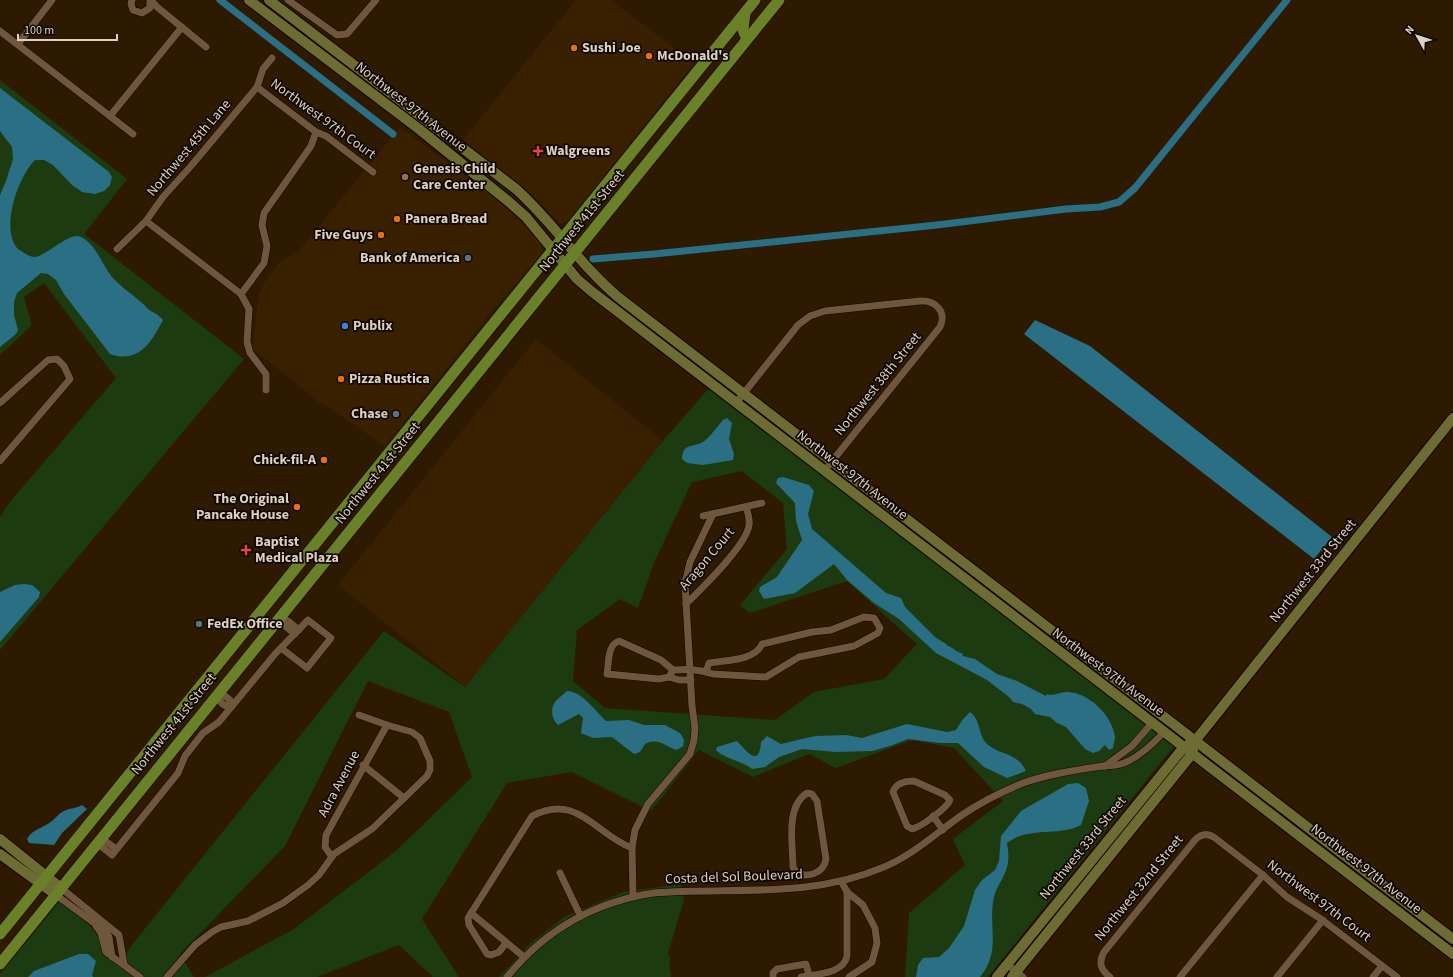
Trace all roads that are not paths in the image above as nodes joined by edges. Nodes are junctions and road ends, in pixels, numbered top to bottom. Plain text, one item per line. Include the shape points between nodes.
1 (52, 0) edge
2 (132, 0) edge
3 (151, 0) edge
4 (249, 0) edge
5 (269, 0) edge
6 (288, 0) edge
7 (376, 0) edge
8 (755, 0) edge
9 (779, 0) edge
10 (745, 13) junction
11 (182, 27) junction
12 (0, 31) edge
13 (747, 39) junction
14 (18, 44) junction
15 (206, 47) dead end
16 (272, 58) dead end
17 (707, 60) junction
18 (730, 60) junction
19 (257, 87) junction
20 (706, 91) junction
21 (678, 97) junction
22 (691, 108) junction
23 (110, 116) junction
24 (316, 132) junction
25 (133, 134) dead end
26 (373, 172) dead end
27 (146, 220) junction
28 (563, 239) junction
29 (117, 249) dead end
30 (554, 249) junction
31 (575, 253) junction
32 (566, 264) junction
33 (241, 294) junction
34 (266, 390) dead end
35 (743, 394) junction
36 (0, 403) edge
37 (736, 403) junction
38 (1453, 418) edge
39 (0, 461) edge
40 (832, 461) junction
41 (824, 471) junction
42 (762, 503) dead end
43 (746, 507) junction
44 (713, 514) junction
45 (703, 516) dead end
46 (912, 523) junction
47 (904, 533) junction
48 (686, 604) junction
49 (280, 618) junction
50 (297, 632) junction
51 (1057, 635) junction
52 (1050, 644) junction
53 (281, 648) junction
54 (690, 668) junction
55 (673, 670) junction
56 (706, 672) junction
57 (669, 678) junction
58 (691, 680) junction
59 (217, 695) junction
60 (231, 708) junction
61 (359, 715) dead end
62 (1152, 723) junction
63 (387, 725) junction
64 (1164, 732) junction
65 (1195, 741) junction
66 (1184, 747) junction
67 (1192, 754) junction
68 (363, 765) junction
69 (1105, 766) junction
70 (404, 798) junction
71 (933, 816) junction
72 (943, 830) junction
73 (1205, 834) joint
74 (0, 839) edge
75 (99, 841) junction
76 (632, 848) junction
77 (0, 854) edge
78 (332, 857) junction
79 (560, 873) dead end
80 (810, 874) junction
81 (1263, 874) junction
82 (43, 880) junction
83 (841, 881) junction
84 (812, 888) junction
85 (847, 891) junction
86 (58, 892) junction
87 (633, 896) junction
88 (470, 913) junction
89 (580, 915) junction
90 (1323, 920) junction
91 (96, 926) junction
92 (0, 934) edge
93 (118, 934) junction
94 (109, 937) junction
95 (1453, 939) edge
96 (506, 943) junction
97 (122, 951) junction
98 (1453, 954) edge
99 (112, 955) junction
100 (524, 957) junction
101 (0, 964) edge
102 (124, 964) junction
103 (1007, 964) junction
104 (1382, 966) junction
105 (832, 974) edge
106 (809, 975) junction
107 (1017, 975) edge
108 (998, 976) edge
109 (140, 977) edge
110 (167, 977) edge
111 (507, 977) edge
112 (773, 977) edge
113 (801, 977) edge
114 (849, 977) edge
115 (1110, 977) edge
116 (1180, 977) edge
117 (1277, 977) edge
118 (1373, 977) edge
119 (1397, 977) edge

1 - 14 street
2 - 3 street via 132,7 139,13 148,10
3 - 11 street
4 - 30 street, Northwest 97th Avenue via 413,124 508,201
5 - 28 street, Northwest 97th Avenue via 516,189
6 - 7 street via 337,35 347,34
8 - 10 main road, Northwest 41st Street
9 - 13 main road, Northwest 41st Street
10 - 13 main road via 743,30
10 - 17 main road, Northwest 41st Street
11 - 15 street
11 - 23 street
12 - 14 street
13 - 18 main road, Northwest 41st Street
14 - 23 street
16 - 19 street, Northwest 45th Lane via 263,69
17 - 18 main road via 715,64
17 - 20 main road via 709,71
17 - 21 main road, Northwest 41st Street
18 - 20 main road, Northwest 41st Street
19 - 24 street, Northwest 97th Court
19 - 27 street, Northwest 45th Lane
20 - 22 main road, Northwest 41st Street
21 - 22 main road
21 - 28 main road, Northwest 41st Street
22 - 31 main road, Northwest 41st Street
23 - 25 street
24 - 26 street, Northwest 97th Court via 326,136
24 - 33 street via 311,146 264,213 262,225 267,246 264,263
27 - 29 street, Northwest 45th Lane
27 - 33 street
28 - 30 main road, Northwest 41st Street
28 - 31 street, Northwest 97th Avenue
30 - 32 street, Northwest 97th Avenue
30 - 82 main road, Northwest 41st Street
31 - 32 main road, Northwest 41st Street
31 - 35 street, Northwest 97th Avenue via 618,297
32 - 37 street, Northwest 97th Avenue via 590,291
32 - 49 main road, Northwest 41st Street
33 - 34 street via 249,309 247,342 250,353 266,374
35 - 37 street
35 - 40 street, Northwest 97th Avenue
35 - 40 street, Northwest 38th Street via 798,325 819,312 928,300 938,307 942,315 942,324 936,333
36 - 39 street via 52,358 64,366 70,379
37 - 41 street, Northwest 97th Avenue
38 - 65 street, Northwest 33rd Street
40 - 41 street, Northwest 38th Street
40 - 46 street, Northwest 97th Avenue
41 - 47 street, Northwest 97th Avenue
42 - 43 street, Aragon Court
43 - 44 street, Aragon Court
43 - 48 street, Aragon Court via 749,524 743,539 725,563
44 - 45 street, Aragon Court
44 - 48 street via 688,568 684,592
46 - 47 street
46 - 51 street, Northwest 97th Avenue
47 - 52 street, Northwest 97th Avenue
48 - 54 street
49 - 50 street via 285,626
49 - 59 main road, Northwest 41st Street
50 - 53 street
50 - 53 street via 308,620 331,638 307,668
51 - 52 street
51 - 65 street, Northwest 97th Avenue
52 - 62 street, Northwest 97th Avenue
53 - 60 street
54 - 55 street
54 - 56 street
54 - 58 street
55 - 57 street
55 - 57 street via 661,660 624,642 613,644 607,674
56 - 56 street via 766,677 799,657 854,646 878,633 880,628 874,618 864,617 831,630 762,644 751,656 709,662
57 - 58 street
58 - 76 street via 695,728 691,750 645,810 635,830
59 - 60 street via 230,700
59 - 75 main road, Northwest 41st Street
60 - 75 street via 217,725 203,733 186,754 178,773 114,852 102,847
61 - 63 street
62 - 64 street, Northwest 97th Avenue
62 - 69 street, Costa del Sol Boulevard via 1132,746
63 - 68 street, Adra Avenue
63 - 70 street via 412,732 420,738 429,756 429,773
64 - 66 street, Northwest 97th Avenue
64 - 69 street, Costa del Sol Boulevard via 1130,760
65 - 66 street, Northwest 33rd Street
65 - 67 street, Northwest 33rd Street
65 - 95 street, Northwest 97th Avenue
66 - 67 street, Northwest 97th Avenue
66 - 103 street, Northwest 33rd Street
67 - 98 street, Northwest 97th Avenue
67 - 107 street, Northwest 33rd Street
68 - 70 street
68 - 78 street, Adra Avenue via 325,838 326,847
69 - 72 street, Costa del Sol Boulevard via 1056,774 1024,783 984,801
70 - 78 street via 372,829
71 - 71 street via 948,805 950,800 947,796 914,781 904,782 896,787 894,795 909,828 915,828
71 - 72 street
72 - 83 street, Costa del Sol Boulevard via 884,867
73 - 81 street, Northwest 97th Court via 1215,838
73 - 115 street, Northwest 32nd Street via 1195,840 1105,951 1101,964
74 - 82 street
75 - 86 main road, Northwest 41st Street
76 - 87 street
76 - 88 street via 616,842 594,822 573,811 559,809 535,814 528,821
77 - 82 street
78 - 110 street via 315,879 283,903 248,921 221,927 201,940
79 - 89 street
80 - 80 street via 821,870 826,856 817,801 810,793 801,798 792,822 794,870 799,874
80 - 84 street
81 - 90 street, Northwest 97th Court via 1294,902
81 - 116 street
82 - 86 street
82 - 92 main road, Northwest 41st Street
83 - 84 street, Costa del Sol Boulevard
83 - 85 street
84 - 87 street, Costa del Sol Boulevard via 667,892
85 - 105 street via 847,959
85 - 114 street via 863,905 877,934 872,962
86 - 91 street
86 - 93 street
86 - 101 main road, Northwest 41st Street
87 - 89 street, Costa del Sol Boulevard
88 - 96 street
88 - 96 street via 469,925 487,954 499,952
89 - 100 street, Costa del Sol Boulevard via 548,935
90 - 104 street, Northwest 97th Court
90 - 117 street
91 - 94 street via 102,928
91 - 99 street via 105,949
93 - 94 street
93 - 97 street
94 - 99 street
96 - 100 street
97 - 99 street
97 - 102 street
99 - 102 street
100 - 111 street, Costa del Sol Boulevard
102 - 109 street
103 - 107 street
103 - 108 street, Northwest 33rd Street
104 - 118 street
104 - 119 street, Northwest 97th Court
105 - 106 street
106 - 112 street via 806,964 777,969
106 - 113 street

